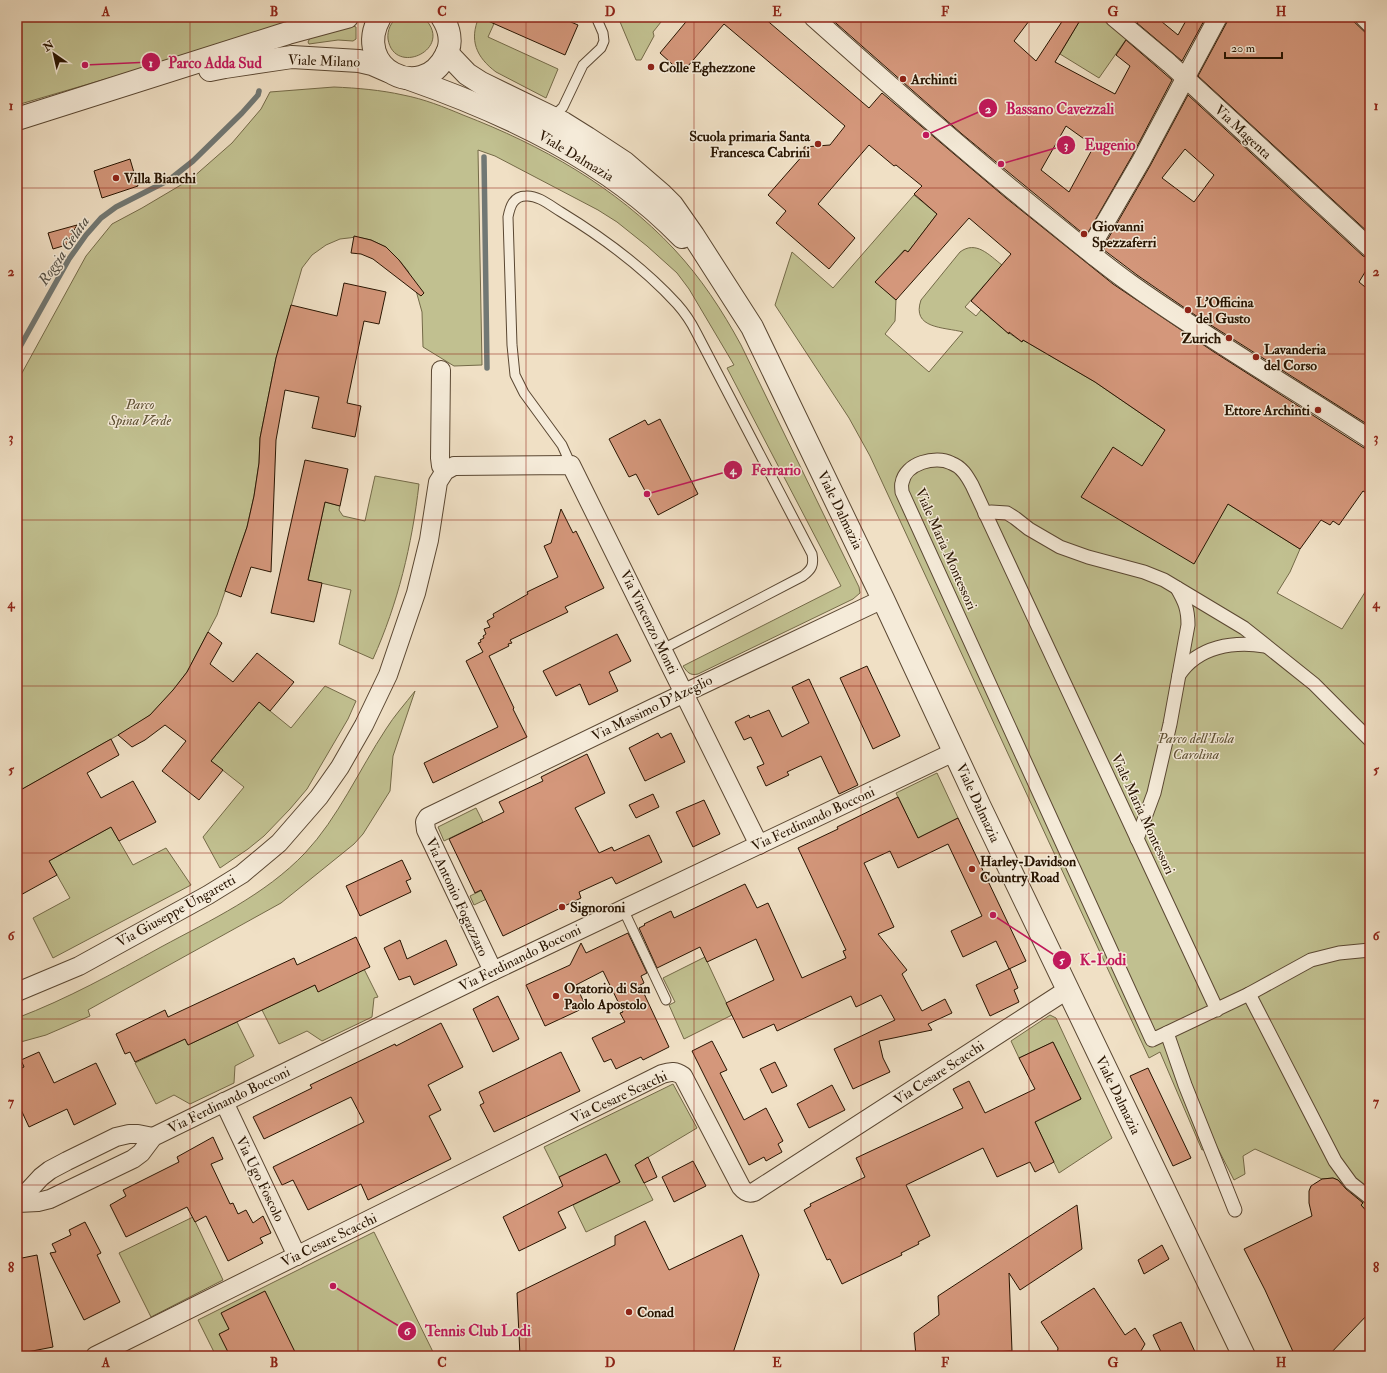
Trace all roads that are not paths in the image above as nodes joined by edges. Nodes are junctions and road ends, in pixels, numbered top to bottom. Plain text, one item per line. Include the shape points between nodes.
1 (347, 17) edge
2 (380, 17) edge
3 (442, 17) edge
4 (460, 17) edge
5 (596, 17) edge
6 (812, 17) edge
7 (1114, 17) edge
8 (1218, 17) edge
9 (1364, 17) edge
10 (1370, 23) edge
11 (448, 46) junction
12 (398, 74) junction
13 (1185, 78) junction
14 (93, 95) junction
15 (545, 114) junction
16 (17, 119) edge
17 (1370, 248) edge
18 (1094, 256) junction
19 (718, 275) junction
20 (441, 370) dead end
21 (1370, 439) edge
22 (571, 464) junction
23 (445, 471) junction
24 (985, 514) junction
25 (1176, 587) junction
26 (883, 599) junction
27 (1266, 646) junction
28 (663, 650) junction
29 (1178, 676) junction
30 (684, 693) junction
31 (1370, 740) edge
32 (954, 752) junction
33 (425, 822) joint
34 (1137, 839) junction
35 (759, 844) junction
36 (623, 910) junction
37 (1370, 950) edge
38 (493, 971) junction
39 (1067, 990) junction
40 (17, 992) edge
41 (1249, 994) junction
42 (666, 1000) dead end
43 (1217, 1010) junction
44 (1168, 1033) junction
45 (224, 1102) junction
46 (153, 1137) junction
47 (1370, 1198) edge
48 (18, 1203) edge
49 (1235, 1210) dead end
50 (297, 1256) junction
51 (96, 1356) edge
52 (1244, 1356) edge

1 - 14 street, Viale Milano via 288,33
2 - 12 street via 373,35 376,55 381,64
3 - 11 street via 449,33
4 - 11 street
5 - 15 lane via 603,33 604,41 601,48 582,65 559,111 555,114
6 - 18 street via 953,141
7 - 13 street, Via Magenta
8 - 13 street
9 - 10 street
11 - 12 street via 443,62 427,75 417,78
11 - 15 street, Viale Dalmazia via 467,74
12 - 14 street, Viale Milano via 359,61 292,58 225,67
12 - 19 street, Viale Dalmazia via 507,118 598,167 654,211
13 - 17 street, Via Magenta
13 - 18 street via 1095,240 1092,249
14 - 16 street, Viale Milano
15 - 19 street, Viale Dalmazia via 605,149 661,194 672,205
18 - 21 street via 1131,284 1256,367
19 - 26 street, Viale Dalmazia via 752,328
20 - 23 street via 440,458
22 - 23 street via 454,466
22 - 28 street, Via Vincenzo Monti
22 - 28 lane via 558,440 524,393 516,375 512,345 508,217 510,207 516,199 525,196 542,200 591,230 665,292 681,309 696,332 812,554 814,563 803,576
23 - 40 street, Via Giuseppe Ungaretti via 438,482 429,540 416,593 388,675 364,725 319,797 279,843 242,874 79,966
24 - 25 street via 1007,513 1060,547 1144,572
24 - 34 street, Viale Maria Montessori
24 - 44 street, Viale Maria Montessori via 963,470 953,463 942,459 929,460 907,472 902,482 902,492 1152,1040
25 - 27 street via 1244,628
25 - 29 street via 1184,599 1188,612 1188,625
26 - 30 street, Via Massimo D’Azeglio
26 - 32 street, Viale Dalmazia
27 - 29 street via 1238,644 1204,652 1185,666
27 - 31 street via 1314,684
28 - 30 street, Via Vincenzo Monti
29 - 34 street via 1154,793
30 - 33 street, Via Massimo D’Azeglio via 430,816
30 - 35 street, Via Vincenzo Monti
32 - 35 street, Via Ferdinando Bocconi
32 - 39 street, Viale Dalmazia
33 - 38 street, Via Antonio Fogazzaro via 426,830
34 - 43 street, Viale Maria Montessori
35 - 36 street, Via Ferdinando Bocconi
36 - 38 street, Via Ferdinando Bocconi
36 - 42 lane
37 - 41 street via 1339,953 1311,960
38 - 45 street, Via Ferdinando Bocconi
39 - 50 street, Via Cesare Scacchi via 749,1194 742,1187 683,1076 677,1072 670,1072
39 - 52 street, Viale Dalmazia
41 - 43 street
41 - 47 street via 1335,1162 1351,1183
43 - 44 street
44 - 49 street via 1185,1085
45 - 46 street, Via Ferdinando Bocconi
45 - 50 street, Via Ugo Foscolo
46 - 48 street, Via Ferdinando Bocconi via 133,1159 50,1199
46 - 48 street, Via Ferdinando Bocconi via 129,1134 67,1161 41,1177
50 - 51 street, Via Cesare Scacchi

